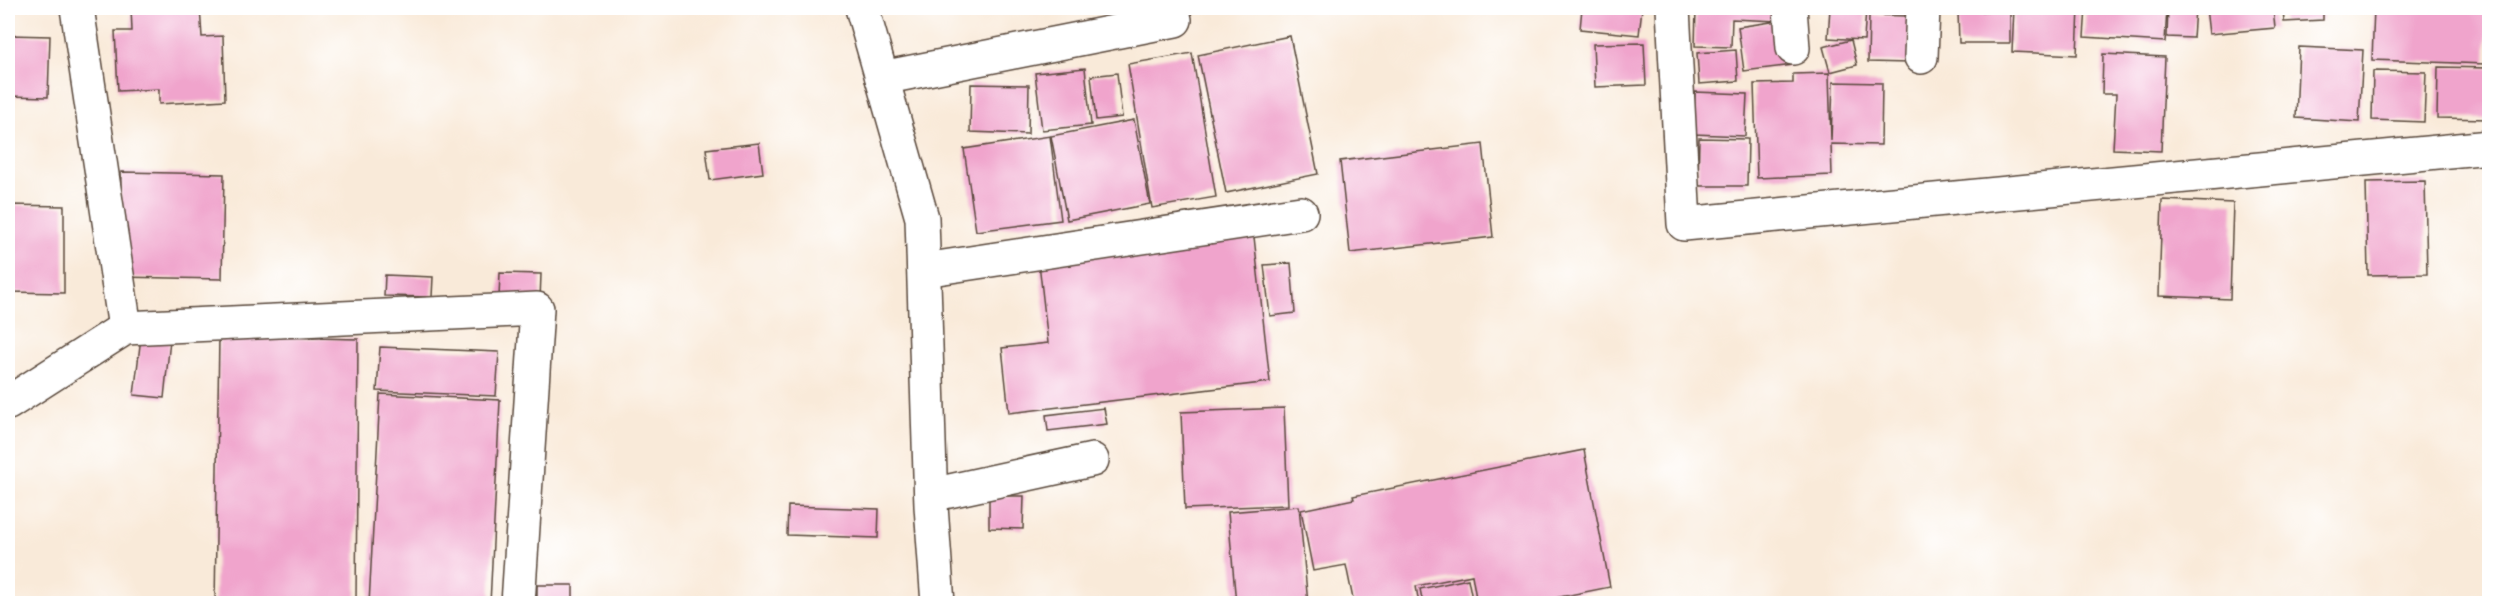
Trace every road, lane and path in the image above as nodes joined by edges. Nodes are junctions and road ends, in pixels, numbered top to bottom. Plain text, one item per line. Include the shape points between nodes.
1 (77, 8) edge
2 (862, 8) edge
3 (1172, 8) edge
4 (1673, 8) edge
5 (1790, 8) edge
6 (1923, 8) edge
7 (1793, 48) dead end
8 (1921, 57) dead end
9 (882, 78) junction
10 (2490, 147) edge
11 (1301, 213) dead end
12 (924, 270) junction
13 (124, 328) junction
14 (8, 403) edge
15 (1092, 460) dead end
16 (931, 495) junction
17 (518, 603) edge
18 (938, 603) edge

1 - 13 street
2 - 9 street
3 - 9 street via 1175,20
4 - 10 street via 1684,224
5 - 7 street
6 - 8 street
9 - 12 street via 922,218
11 - 12 street
12 - 16 street
13 - 14 street
13 - 17 street via 537,309
15 - 16 street
16 - 18 street

